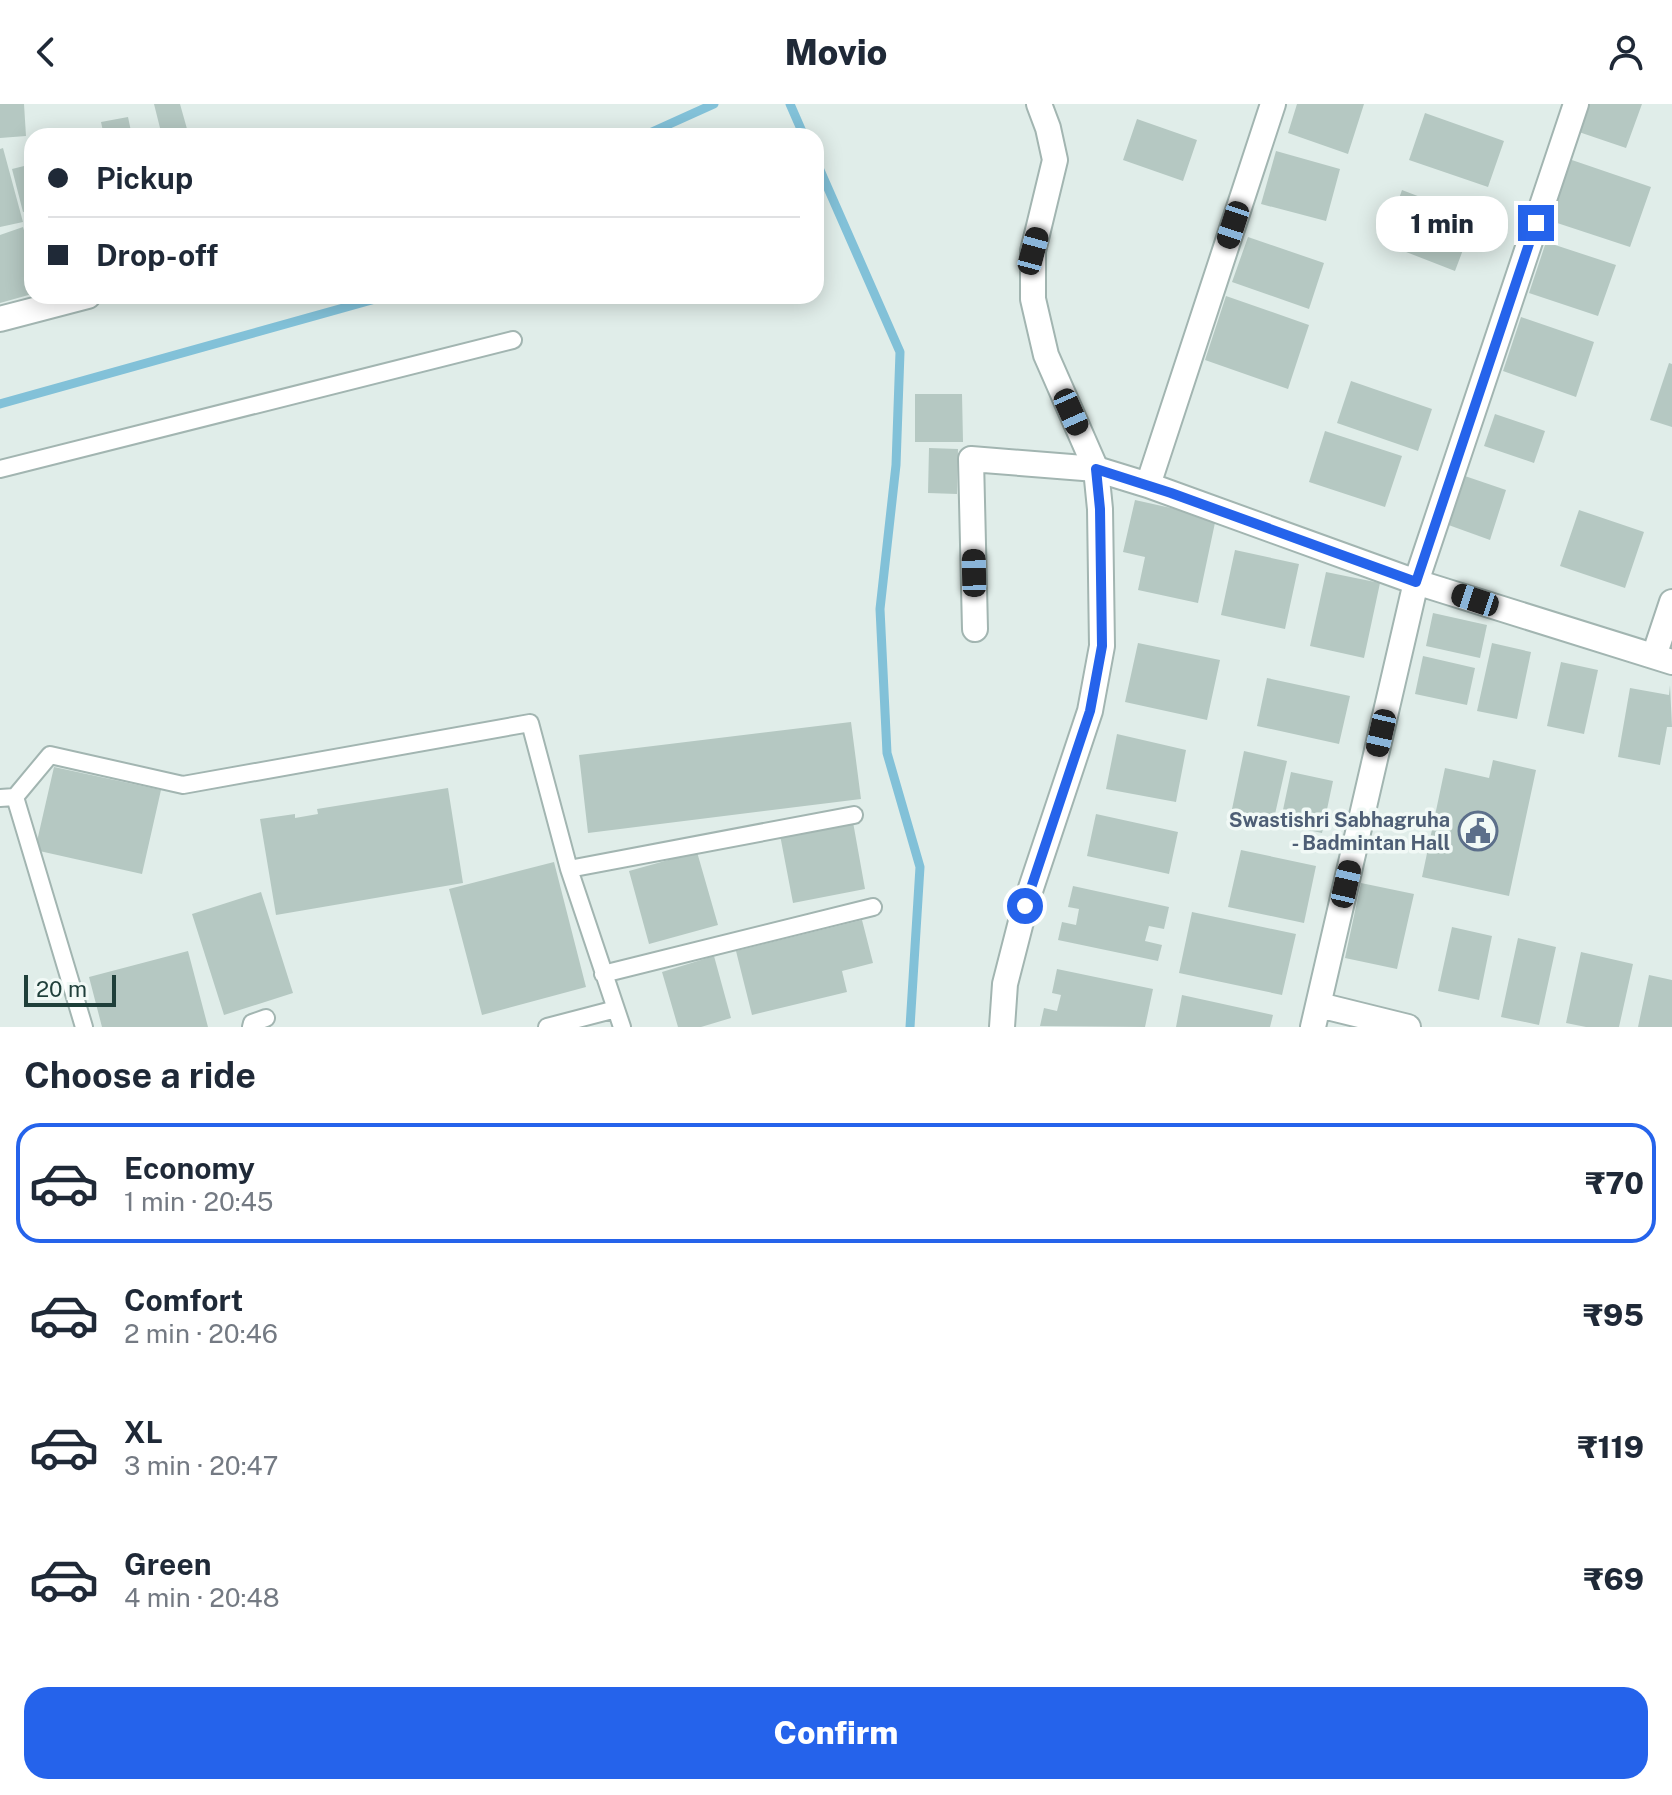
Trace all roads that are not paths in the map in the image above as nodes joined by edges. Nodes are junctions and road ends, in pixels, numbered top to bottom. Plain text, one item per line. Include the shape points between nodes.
1 (1039, 104) edge
2 (1273, 104) edge
3 (1576, 104) edge
4 (57, 304) edge
5 (0, 319) edge
6 (513, 340) dead end
7 (0, 469) edge
8 (1096, 469) junction
9 (1148, 485) junction
10 (1416, 582) junction
11 (1672, 602) edge
12 (975, 629) dead end
13 (1663, 659) edge
14 (8, 797) edge
15 (854, 815) dead end
16 (569, 869) junction
17 (873, 907) dead end
18 (603, 974) junction
19 (616, 1009) junction
20 (1316, 1016) edge
21 (84, 1027) edge
22 (547, 1027) edge
23 (622, 1027) edge
24 (1002, 1027) edge
25 (1408, 1027) edge

1 - 8 street via 1055,160 1033,251 1033,299 1046,355
2 - 9 street
3 - 10 street
4 - 5 street
6 - 7 lane
8 - 9 street
8 - 12 street via 971,459
8 - 24 street via 1102,646 1090,711 1022,919 1005,984
9 - 10 street
10 - 13 street
10 - 20 street
11 - 13 street
14 - 16 lane via 50,755 183,785 530,723
14 - 21 lane
15 - 16 lane
16 - 18 lane
17 - 18 lane
18 - 19 lane
19 - 22 lane
19 - 23 lane
20 - 25 street

